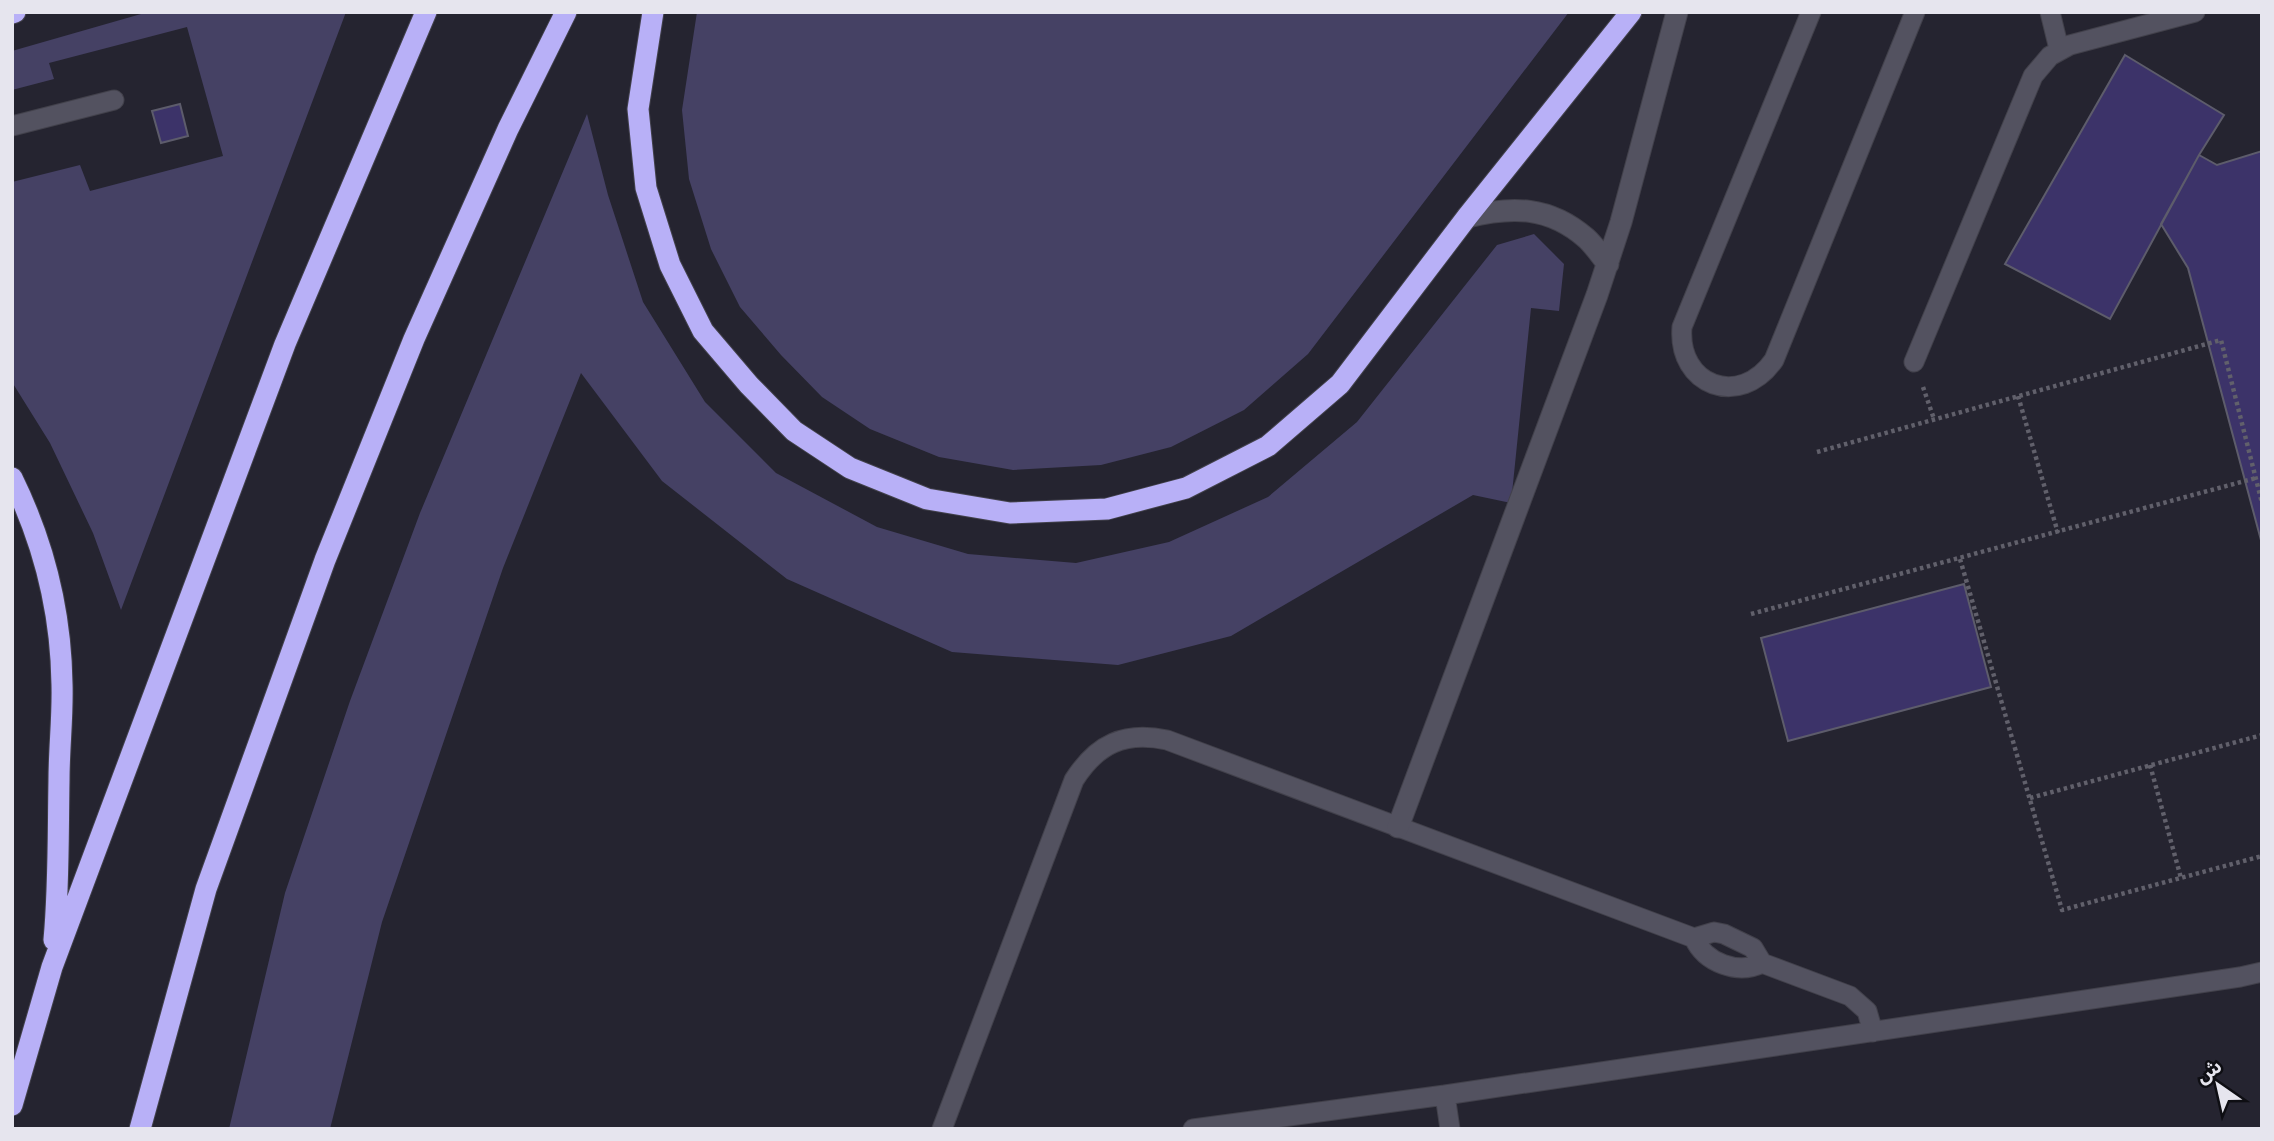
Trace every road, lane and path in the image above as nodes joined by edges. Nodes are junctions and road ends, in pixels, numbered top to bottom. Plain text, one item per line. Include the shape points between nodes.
1 (426, 12) edge
2 (566, 12) edge
3 (653, 12) edge
4 (1631, 12) edge
5 (1677, 12) edge
6 (1811, 12) edge
7 (1915, 12) edge
8 (2050, 12) edge
9 (2195, 12) edge
10 (2059, 50) junction
11 (114, 100) dead end
12 (12, 126) edge
13 (1467, 217) junction
14 (1608, 264) junction
15 (1914, 362) joint
16 (2018, 396) junction
17 (1934, 419) junction
18 (1817, 452) dead end
19 (12, 478) edge
20 (2256, 478) junction
21 (2262, 503) edge
22 (2058, 533) junction
23 (1960, 559) junction
24 (1751, 614) dead end
25 (2262, 735) edge
26 (2150, 765) junction
27 (2030, 798) junction
28 (1398, 827) junction
29 (2262, 856) edge
30 (2181, 878) junction
31 (1694, 938) junction
32 (1762, 963) junction
33 (52, 967) junction
34 (2262, 972) edge
35 (1873, 1032) junction
36 (1445, 1095) junction
37 (12, 1105) edge
38 (1203, 1128) edge
39 (140, 1129) edge
40 (942, 1129) edge
41 (1450, 1129) edge

1 - 33 highway via 285,344
2 - 39 highway via 414,339 325,560 206,889
3 - 13 highway via 638,109 646,188 670,265 703,331 794,431 850,468 927,499 1010,513 1107,509 1186,488 1268,446 1340,384
4 - 13 highway
5 - 14 street
6 - 7 lane via 1682,327 1684,355 1691,368 1713,385 1728,388 1755,381 1774,360
8 - 10 lane
9 - 10 lane
10 - 15 lane via 2034,76
11 - 12 lane
13 - 14 street via 1498,209 1530,211 1561,221 1587,239
14 - 28 street
15 - 17 path
16 - 17 path
16 - 20 path via 2221,340
16 - 22 path
17 - 18 path
19 - 33 highway via 36,532 53,590 62,683 59,889
20 - 21 path
20 - 22 path
22 - 23 path
23 - 24 path
23 - 27 path
25 - 26 path
26 - 27 path
26 - 30 path
27 - 30 path via 2062,910
28 - 31 lane
28 - 40 lane via 1167,740 1130,737 1097,752 1074,780
29 - 30 path
31 - 32 lane via 1724,934 1753,948
31 - 32 lane via 1706,955 1736,968
32 - 35 lane via 1850,996 1867,1011
33 - 37 highway
34 - 35 lane
35 - 36 lane
36 - 38 lane
36 - 41 lane

